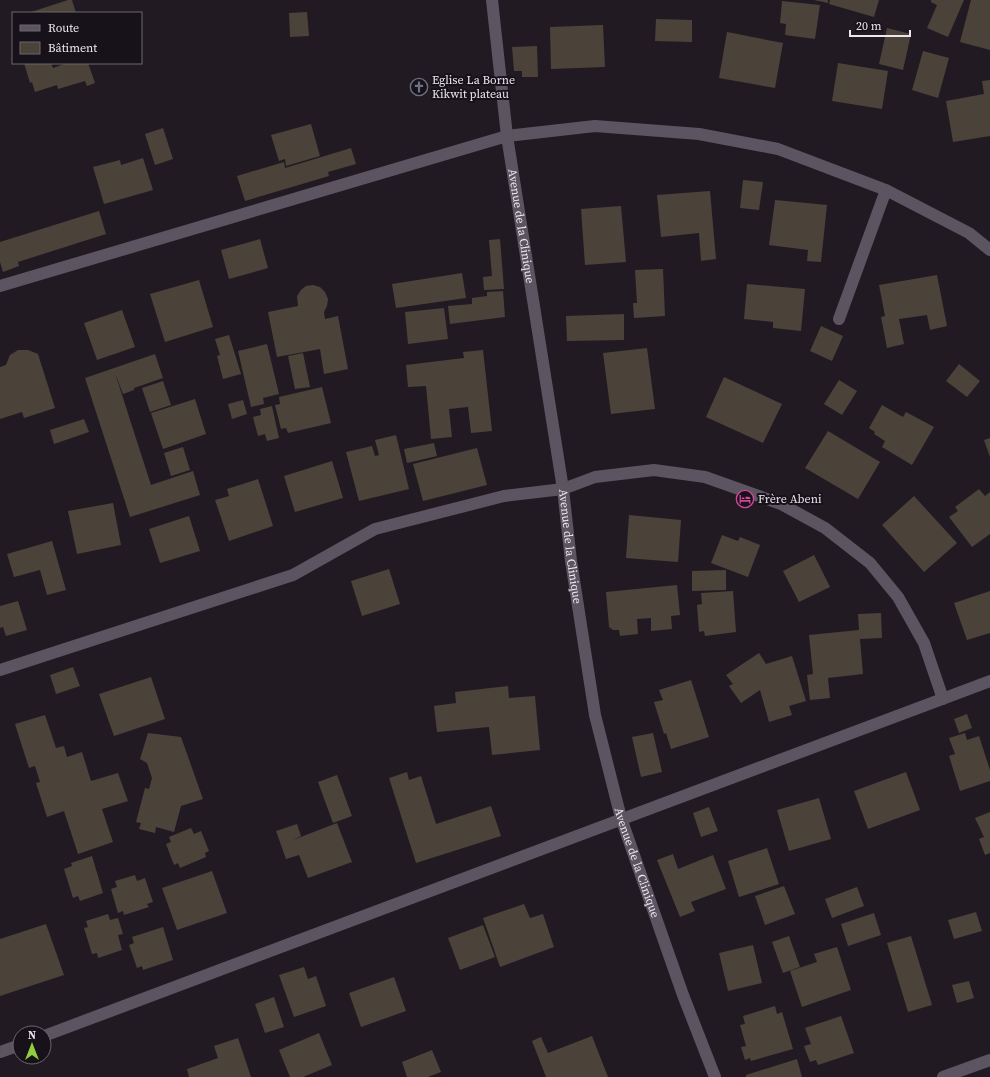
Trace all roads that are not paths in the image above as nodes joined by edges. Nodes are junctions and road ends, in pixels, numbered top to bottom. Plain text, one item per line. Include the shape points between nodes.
1 (492, 0) edge
2 (507, 136) junction
3 (886, 190) junction
4 (990, 250) edge
5 (0, 286) edge
6 (838, 319) dead end
7 (563, 488) junction
8 (0, 670) edge
9 (990, 681) edge
10 (943, 698) junction
11 (621, 818) junction
12 (52, 1033) edge
13 (12, 1048) edge
14 (0, 1052) edge
15 (990, 1060) edge
16 (715, 1077) edge
17 (943, 1077) edge

1 - 2 street, Avenue de la Clinique
2 - 3 street via 595,126 699,134 778,149
2 - 5 street
2 - 7 street, Avenue de la Clinique
3 - 4 street via 969,233
3 - 6 street
7 - 8 street via 504,496 375,529 293,575
7 - 10 street via 595,477 654,470 705,477 781,504 825,528 870,564 898,597 924,643
7 - 11 street, Avenue de la Clinique via 594,715
9 - 10 street
10 - 11 street
11 - 12 street
11 - 16 street, Avenue de la Clinique via 683,995
13 - 14 street
15 - 17 street

